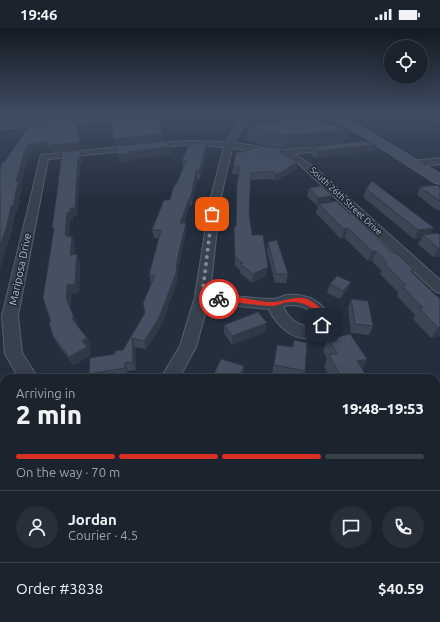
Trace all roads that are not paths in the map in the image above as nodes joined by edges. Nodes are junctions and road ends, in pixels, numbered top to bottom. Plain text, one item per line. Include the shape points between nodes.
1 (373, 143) edge
2 (379, 143) edge
3 (364, 144) edge
4 (230, 145) junction
5 (342, 146) edge
6 (286, 153) junction
7 (44, 157) joint
8 (440, 161) edge
9 (414, 164) junction
10 (440, 180) edge
11 (440, 288) edge
12 (202, 297) junction
13 (274, 304) dead end
14 (26, 374) edge
15 (172, 374) edge

1 - 3 street
2 - 9 main road
4 - 6 street, South 26th Street Drive
4 - 7 street, South 26th Street Drive via 169,144
4 - 12 street via 214,201
5 - 6 street
6 - 11 street, South 26th Street Drive via 312,170
7 - 14 street, Mariposa Drive via 10,316 14,354
8 - 9 street
9 - 10 main road
12 - 13 street
12 - 15 street via 188,347

